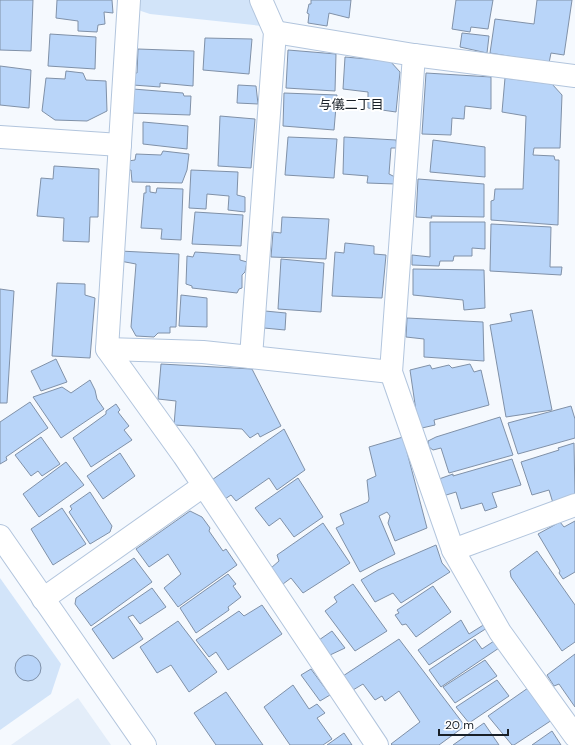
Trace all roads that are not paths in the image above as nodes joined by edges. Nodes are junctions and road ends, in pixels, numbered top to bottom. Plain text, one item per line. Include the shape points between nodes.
1 (129, 0) edge
2 (261, 0) edge
3 (275, 32) junction
4 (414, 55) junction
5 (575, 76) edge
6 (0, 137) edge
7 (120, 145) junction
8 (107, 348) junction
9 (251, 357) junction
10 (391, 372) junction
11 (204, 486) junction
12 (575, 505) edge
13 (0, 536) edge
14 (453, 550) junction
15 (44, 599) junction
16 (575, 736) edge
17 (145, 745) edge
18 (377, 745) edge

1 - 7 street
2 - 3 street
3 - 4 street
3 - 9 street
4 - 5 street
4 - 10 street
6 - 7 street
7 - 8 street
8 - 9 street
8 - 11 street
9 - 10 street
10 - 14 street
11 - 15 street
11 - 18 street
12 - 14 street
13 - 15 street
14 - 16 street via 500,632
15 - 17 street

